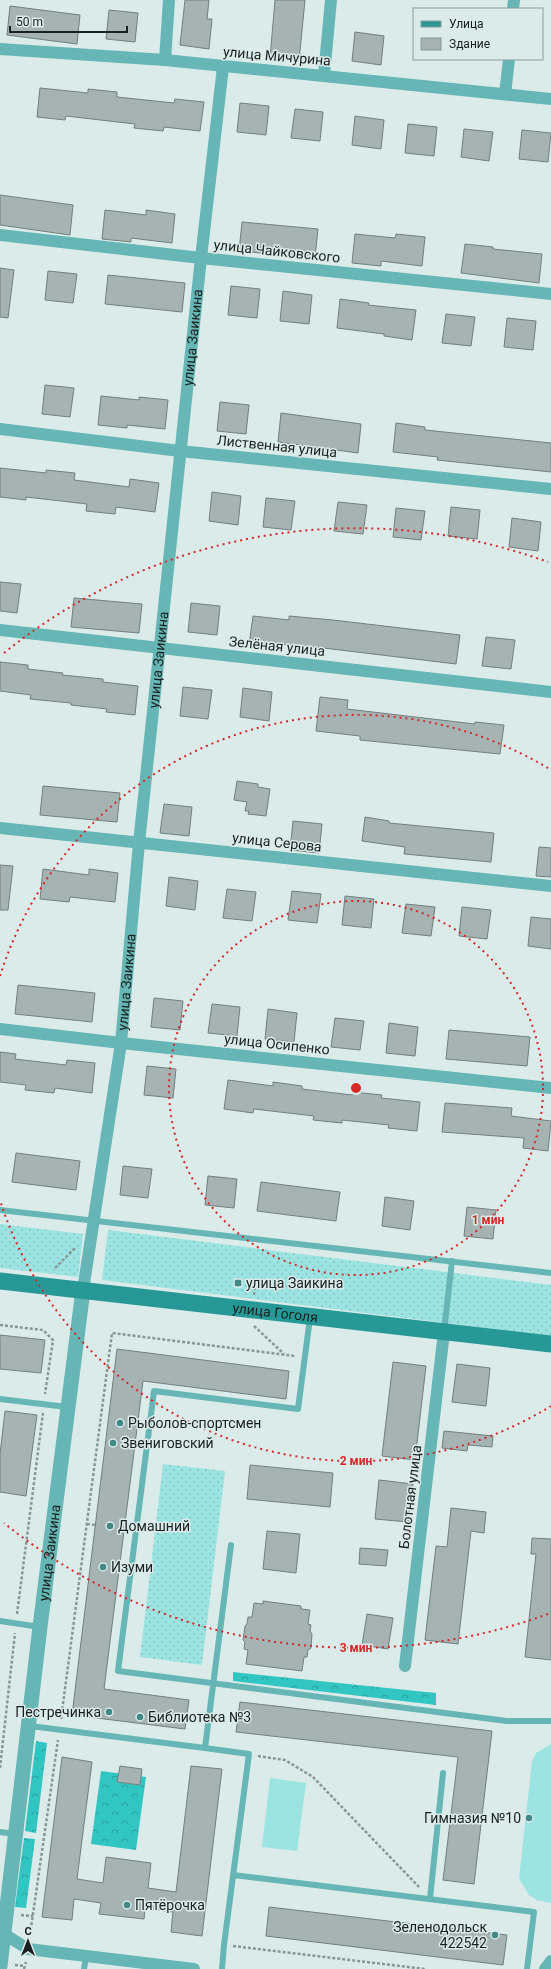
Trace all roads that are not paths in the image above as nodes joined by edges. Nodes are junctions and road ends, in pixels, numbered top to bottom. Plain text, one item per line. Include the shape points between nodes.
1 (169, 0) edge
2 (331, 0) edge
3 (0, 49) edge
4 (165, 60) junction
5 (509, 60) edge
6 (223, 67) junction
7 (324, 75) junction
8 (505, 94) junction
9 (551, 99) edge
10 (0, 235) edge
11 (201, 258) junction
12 (551, 294) edge
13 (0, 430) edge
14 (180, 451) junction
15 (551, 488) edge
16 (0, 630) edge
17 (161, 648) junction
18 (551, 692) edge
19 (0, 828) edge
20 (139, 843) junction
21 (551, 886) edge
22 (0, 1029) edge
23 (121, 1043) junction
24 (551, 1088) edge
25 (0, 1210) edge
26 (95, 1220) junction
27 (452, 1261) junction
28 (551, 1273) edge
29 (0, 1280) edge
30 (83, 1290) junction
31 (310, 1316) junction
32 (444, 1332) junction
33 (551, 1344) edge
34 (0, 1399) edge
35 (69, 1407) junction
36 (231, 1545) dead end
37 (0, 1621) edge
38 (40, 1627) junction
39 (405, 1666) dead end
40 (213, 1683) junction
41 (551, 1720) edge
42 (30, 1726) junction
43 (205, 1748) junction
44 (444, 1773) dead end
45 (0, 1832) edge
46 (16, 1834) junction
47 (233, 1875) junction
48 (430, 1899) junction
49 (2, 1934) edge
50 (551, 1961) edge
51 (85, 1963) edge
52 (0, 1966) edge
53 (194, 1969) edge
54 (222, 1969) edge
55 (527, 1969) edge
56 (545, 1969) edge

1 - 4 street
2 - 7 street
3 - 4 street, улица Мичурина
4 - 6 street, улица Мичурина
5 - 8 street
6 - 7 street, улица Мичурина
6 - 11 street, улица Заикина
7 - 8 street, улица Мичурина
8 - 9 street, улица Мичурина
10 - 11 street, улица Чайковского
11 - 12 street, улица Чайковского
11 - 14 street, улица Заикина
13 - 14 street, Лиственная улица
14 - 15 street, Лиственная улица
14 - 17 street, улица Заикина
16 - 17 street, Зелёная улица
17 - 18 street, Зелёная улица
17 - 20 street, улица Заикина
19 - 20 street, улица Серова
20 - 21 street, улица Серова
20 - 23 street, улица Заикина
22 - 23 street, улица Осипенко
23 - 24 street, улица Осипенко
23 - 26 street, улица Заикина
25 - 26 lane
26 - 27 lane
26 - 30 street, улица Заикина
27 - 28 lane
27 - 32 lane
29 - 30 main road, улица Гоголя
30 - 31 main road, улица Гоголя
30 - 35 street, улица Заикина
31 - 32 main road, улица Гоголя
31 - 40 lane via 298,1410 154,1391 118,1671
32 - 33 main road, улица Гоголя
32 - 39 street, Болотная улица
34 - 35 lane
35 - 38 street, улица Заикина
36 - 40 lane
37 - 38 lane
38 - 42 street, улица Заикина
40 - 41 lane via 507,1721
40 - 43 lane
42 - 43 lane
42 - 46 street, улица Заикина
43 - 47 lane via 249,1754
44 - 48 lane
45 - 46 lane
46 - 49 street, улица Заикина
47 - 48 lane
47 - 54 lane
48 - 55 lane via 534,1912
49 - 51 street via 28,1949
49 - 52 street, улица Заикина
50 - 56 street
51 - 53 street

